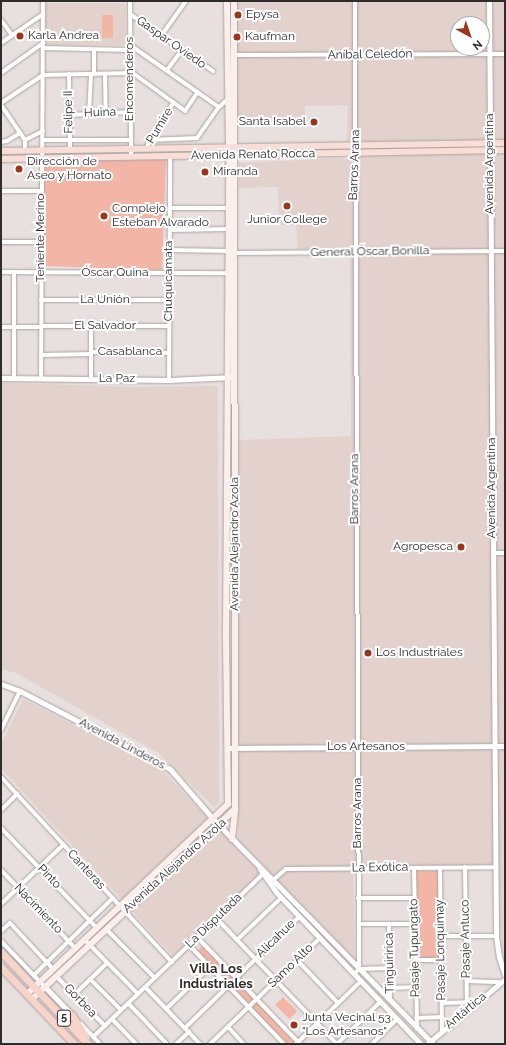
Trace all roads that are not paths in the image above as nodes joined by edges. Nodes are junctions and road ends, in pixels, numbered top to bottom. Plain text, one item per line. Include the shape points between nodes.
1 (42, 1) edge
2 (130, 1) edge
3 (186, 1) edge
4 (226, 1) edge
5 (234, 1) edge
6 (355, 1) edge
7 (489, 1) edge
8 (43, 14) junction
9 (130, 14) junction
10 (489, 16) edge
11 (1, 20) edge
12 (12, 36) junction
13 (161, 36) junction
14 (1, 43) edge
15 (43, 43) junction
16 (130, 45) junction
17 (43, 48) junction
18 (94, 50) junction
19 (130, 50) junction
20 (182, 50) junction
21 (490, 54) edge
22 (505, 54) edge
23 (234, 55) junction
24 (450, 55) edge
25 (356, 56) junction
26 (490, 56) edge
27 (1, 66) edge
28 (167, 70) junction
29 (213, 71) dead end
30 (3, 72) edge
31 (130, 72) junction
32 (69, 74) junction
33 (92, 74) junction
34 (105, 74) junction
35 (43, 75) junction
36 (198, 92) junction
37 (228, 99) junction
38 (174, 102) junction
39 (1, 104) edge
40 (219, 107) junction
41 (130, 112) junction
42 (106, 113) junction
43 (69, 114) junction
44 (90, 114) junction
45 (43, 131) junction
46 (20, 133) junction
47 (25, 140) junction
48 (43, 140) junction
49 (70, 140) junction
50 (131, 140) junction
51 (149, 140) junction
52 (1, 142) edge
53 (490, 143) junction
54 (505, 143) edge
55 (438, 144) junction
56 (357, 146) junction
57 (232, 148) junction
58 (131, 149) junction
59 (147, 149) junction
60 (25, 150) junction
61 (43, 150) junction
62 (70, 150) junction
63 (491, 150) junction
64 (505, 150) edge
65 (1, 151) edge
66 (437, 151) junction
67 (354, 153) junction
68 (232, 156) junction
69 (131, 157) junction
70 (170, 157) junction
71 (41, 158) junction
72 (1, 159) edge
73 (1, 191) edge
74 (41, 191) junction
75 (170, 208) junction
76 (229, 208) junction
77 (229, 229) junction
78 (170, 230) junction
79 (1, 242) edge
80 (41, 242) junction
81 (170, 250) junction
82 (229, 251) junction
83 (490, 251) junction
84 (505, 251) edge
85 (354, 252) junction
86 (236, 254) junction
87 (1, 272) edge
88 (14, 272) junction
89 (41, 272) junction
90 (170, 273) junction
91 (229, 273) junction
92 (41, 300) junction
93 (169, 300) junction
94 (90, 326) junction
95 (169, 326) junction
96 (1, 327) edge
97 (14, 327) junction
98 (41, 327) junction
99 (91, 353) junction
100 (169, 353) junction
101 (41, 355) junction
102 (1, 378) edge
103 (14, 378) junction
104 (231, 378) junction
105 (41, 379) junction
106 (91, 379) junction
107 (169, 380) junction
108 (493, 553) junction
109 (505, 553) edge
110 (1, 684) edge
111 (20, 691) junction
112 (1, 717) edge
113 (6, 720) junction
114 (1, 730) edge
115 (495, 746) junction
116 (505, 746) edge
117 (358, 747) junction
118 (227, 748) junction
119 (234, 748) junction
120 (1, 777) edge
121 (17, 794) junction
122 (235, 809) junction
123 (1, 810) edge
124 (214, 820) junction
125 (220, 825) junction
126 (1, 828) edge
127 (232, 839) junction
128 (63, 845) junction
129 (465, 867) junction
130 (496, 867) junction
131 (39, 868) junction
132 (358, 868) junction
133 (414, 868) junction
134 (440, 868) junction
135 (1, 870) edge
136 (264, 873) junction
137 (271, 882) junction
138 (18, 888) junction
139 (112, 898) junction
140 (281, 898) junction
141 (358, 898) junction
142 (415, 898) junction
143 (1, 904) edge
144 (119, 905) junction
145 (124, 911) junction
146 (299, 917) junction
147 (216, 919) junction
148 (90, 920) junction
149 (359, 924) junction
150 (390, 924) junction
151 (415, 924) junction
152 (96, 927) junction
153 (106, 928) junction
154 (1, 930) edge
155 (441, 936) junction
156 (466, 936) junction
157 (496, 936) junction
158 (197, 937) junction
159 (320, 938) junction
160 (84, 939) junction
161 (237, 940) junction
162 (1, 941) edge
163 (69, 941) junction
164 (89, 945) junction
165 (189, 946) junction
166 (75, 948) junction
167 (1, 952) edge
168 (256, 959) junction
169 (297, 960) junction
170 (415, 960) junction
171 (441, 960) junction
172 (47, 962) junction
173 (172, 962) junction
174 (107, 963) junction
175 (1, 966) edge
176 (210, 967) junction
177 (390, 968) junction
178 (53, 969) junction
179 (360, 969) junction
180 (354, 974) junction
181 (34, 975) junction
182 (505, 975) edge
183 (56, 976) junction
184 (155, 978) junction
185 (236, 978) junction
186 (90, 979) junction
187 (276, 980) junction
188 (40, 981) junction
189 (361, 981) junction
190 (467, 981) junction
191 (503, 981) edge
192 (228, 986) junction
193 (45, 987) junction
194 (145, 987) junction
195 (416, 987) junction
196 (390, 988) junction
197 (37, 990) junction
198 (74, 994) junction
199 (138, 994) junction
200 (30, 996) junction
201 (256, 999) junction
202 (390, 1001) junction
203 (380, 1002) junction
204 (442, 1002) junction
205 (467, 1002) junction
206 (338, 1003) junction
207 (128, 1004) junction
208 (248, 1007) junction
209 (166, 1009) junction
210 (121, 1010) junction
211 (468, 1010) junction
212 (72, 1015) junction
213 (442, 1017) junction
214 (416, 1018) junction
215 (112, 1019) junction
216 (397, 1019) junction
217 (317, 1024) junction
218 (105, 1026) junction
219 (228, 1027) junction
220 (185, 1028) junction
221 (417, 1029) junction
222 (188, 1032) junction
223 (442, 1032) junction
224 (93, 1037) junction
225 (298, 1043) edge
226 (430, 1043) edge
227 (74, 1044) edge
228 (89, 1044) edge
229 (100, 1044) edge
230 (136, 1044) edge
231 (167, 1044) edge
232 (176, 1044) edge
233 (200, 1044) edge
234 (210, 1044) edge
235 (244, 1044) edge
236 (284, 1044) edge
237 (337, 1044) edge
238 (372, 1044) edge
239 (421, 1044) edge

1 - 8 street, Teniente Merino
2 - 9 street, Encomenderos
3 - 13 street
4 - 37 main road, Avenida Alejandro Azola
5 - 23 main road, Avenida Alejandro Azola
6 - 25 street, Barros Arana
7 - 10 street, Avenida Argentina
8 - 12 street
8 - 15 street, Teniente Merino
9 - 13 street, Gaspar Oviedo
9 - 16 street, Encomenderos
11 - 12 street
12 - 14 street
13 - 20 street, Gaspar Oviedo
15 - 17 street, Teniente Merino
15 - 30 street
16 - 19 street, Encomenderos
16 - 28 street
17 - 18 street
17 - 35 street, Teniente Merino
18 - 19 street
18 - 33 street
19 - 31 street, Encomenderos
20 - 28 street
20 - 29 street, Gaspar Oviedo
21 - 22 street, Aníbal Celedón
23 - 25 street, Aníbal Celedón
23 - 57 main road, Avenida Alejandro Azola
24 - 25 street, Aníbal Celedón
25 - 56 street, Barros Arana
26 - 53 street, Avenida Argentina
27 - 30 street
28 - 36 street
31 - 34 street
31 - 38 street
31 - 41 street, Encomenderos
32 - 33 street
32 - 35 street
32 - 43 street, Felipe II
33 - 34 street
33 - 44 street
34 - 42 street
35 - 39 street
35 - 45 street, Teniente Merino
36 - 38 street via 185,111
36 - 40 street
37 - 40 street, Avenida Renato Rocca
37 - 57 main road, Avenida Alejandro Azola
38 - 51 street, Pumire
39 - 46 street
40 - 51 street, Avenida Renato Rocca via 197,138
41 - 42 street, Huina
41 - 50 street, Encomenderos
42 - 44 street, Huina
43 - 44 street, Huina
43 - 49 street, Felipe II
45 - 47 street
45 - 48 street, Teniente Merino
46 - 47 street
46 - 52 street
47 - 60 street
48 - 49 street
48 - 61 street, Teniente Merino
49 - 50 street
49 - 62 street, Felipe II
50 - 58 street, Encomenderos
51 - 59 street, Pumire
53 - 54 main road, Avenida Renato Rocca
53 - 55 main road, Avenida Renato Rocca
53 - 63 street, Avenida Argentina
55 - 56 main road, Avenida Renato Rocca
55 - 66 main road
56 - 57 main road, Avenida Renato Rocca
56 - 67 street, Barros Arana
57 - 59 main road, Avenida Renato Rocca
57 - 68 main road, Avenida Alejandro Azola
58 - 59 main road, Avenida Renato Rocca
58 - 62 main road, Avenida Renato Rocca
58 - 69 street, Encomenderos
60 - 61 main road, Avenida Renato Rocca
60 - 65 main road, Avenida Renato Rocca
61 - 62 main road, Avenida Renato Rocca
61 - 71 street, Teniente Merino
63 - 64 main road, Avenida Renato Rocca
63 - 66 main road, Avenida Renato Rocca
63 - 83 street, Avenida Argentina
66 - 67 main road, Avenida Renato Rocca
67 - 68 main road, Avenida Renato Rocca
67 - 85 street, Barros Arana
68 - 70 main road, Avenida Renato Rocca
68 - 76 main road, Avenida Alejandro Azola
68 - 86 main road, Avenida Alejandro Azola
69 - 70 main road, Avenida Renato Rocca
69 - 71 main road, Avenida Renato Rocca
70 - 75 street, Chuquicamata
71 - 72 main road, Avenida Renato Rocca
71 - 74 street, Teniente Merino
73 - 74 street
74 - 80 street, Teniente Merino
75 - 76 street
75 - 78 street, Chuquicamata
76 - 77 main road, Avenida Alejandro Azola
77 - 78 street
77 - 82 main road, Avenida Alejandro Azola
78 - 81 street, Chuquicamata
79 - 80 street
80 - 89 street, Teniente Merino
81 - 82 street
81 - 90 street, Chuquicamata
82 - 91 main road, Avenida Alejandro Azola
83 - 84 street, General Óscar Bonilla
83 - 85 street, General Óscar Bonilla
83 - 108 street, Avenida Argentina
85 - 86 street, General Óscar Bonilla
85 - 117 street, Barros Arana
86 - 104 main road, Avenida Alejandro Azola
87 - 88 street, Óscar Quina
88 - 89 street, Óscar Quina
88 - 97 street
89 - 90 street, Óscar Quina
89 - 92 street, Teniente Merino
90 - 91 street, Óscar Quina
90 - 93 street, Chuquicamata
91 - 104 main road, Avenida Alejandro Azola
92 - 93 street, La Unión
92 - 98 street, Teniente Merino
93 - 95 street, Chuquicamata
94 - 95 street, El Salvador
94 - 98 street, El Salvador
94 - 99 street
95 - 100 street, Chuquicamata
96 - 97 street, El Salvador
97 - 98 street, El Salvador
97 - 103 street
98 - 101 street, Teniente Merino
99 - 100 street, Casablanca
99 - 101 street, Casablanca
99 - 106 street
100 - 107 street, Chuquicamata
101 - 105 street, Teniente Merino
102 - 103 street, La Paz
103 - 105 street, La Paz
104 - 107 street, La Paz
104 - 118 main road, Avenida Alejandro Azola
104 - 119 main road, Avenida Alejandro Azola
105 - 106 street, La Paz
106 - 107 street, La Paz
108 - 109 street
108 - 115 street, Avenida Argentina
110 - 111 street, Avenida Linderos
111 - 113 street
111 - 124 street, Avenida Linderos via 162,764
112 - 113 street
113 - 114 street
115 - 116 street, Los Artesanos
115 - 117 street, Los Artesanos
115 - 130 street, Avenida Argentina
117 - 119 street, Los Artesanos
117 - 132 street, Barros Arana
118 - 119 street, Los Artesanos
118 - 124 main road, Avenida Alejandro Azola via 228,804
119 - 122 main road, Avenida Alejandro Azola
120 - 121 street, Canteras
121 - 123 street
121 - 128 street, Canteras
122 - 125 main road, Avenida Alejandro Azola
122 - 127 main road
124 - 125 street, Avenida Linderos
124 - 144 main road, Avenida Alejandro Azola
125 - 127 street, Avenida Linderos
125 - 145 main road, Avenida Alejandro Azola
126 - 131 street, Pinto
127 - 136 street, Avenida Linderos
128 - 131 street
128 - 139 street, Canteras
129 - 130 street, La Exótica
129 - 134 street, La Exótica
129 - 156 street, Pasaje Antuco
130 - 157 street, Avenida Argentina
131 - 138 street
131 - 148 street, Pinto
132 - 133 street, La Exótica
132 - 137 street, La Exótica via 286,869
132 - 141 street, Barros Arana
133 - 134 street, La Exótica
133 - 142 street, Pasaje Tupungato
134 - 155 street, Pasaje Lonquimay
135 - 138 street, Nacimiento
136 - 137 street, Avenida Linderos
136 - 147 street, La Disputada
137 - 140 street, Avenida Linderos
137 - 179 street, Avenida Linderos
138 - 143 street
138 - 163 street, Nacimiento
139 - 144 street, Canteras
139 - 148 street, Avenida Alejandro Azola
140 - 146 street, Avenida Linderos
140 - 161 street
141 - 142 street
141 - 149 street, Barros Arana
142 - 151 street, Pasaje Tupungato
144 - 145 street, Canteras
144 - 152 main road, Avenida Alejandro Azola
145 - 153 main road, Avenida Alejandro Azola
145 - 173 street, Canteras
146 - 159 street, Avenida Linderos
146 - 168 street, Alicahue
147 - 158 street, La Disputada
147 - 161 street
148 - 152 street, Pinto
148 - 163 street, Avenida Alejandro Azola
149 - 150 street
149 - 179 street, Barros Arana
150 - 151 street
150 - 177 street, Tinguiririca
151 - 170 street, Pasaje Tupungato
152 - 160 main road, Avenida Alejandro Azola
153 - 164 main road, Avenida Alejandro Azola
153 - 184 street
154 - 172 street via 10,923
155 - 156 street
155 - 171 street, Pasaje Lonquimay
156 - 157 street
156 - 190 street, Pasaje Antuco
157 - 182 street, Avenida Argentina via 498,957
158 - 165 street, La Disputada
158 - 185 street
159 - 169 street, Samo Alto
159 - 180 street, Avenida Linderos
160 - 164 street
160 - 166 main road, Avenida Alejandro Azola
161 - 168 street
162 - 181 street
163 - 166 street, Nacimiento
163 - 172 street, Avenida Alejandro Azola
164 - 174 street
164 - 183 main road, Avenida Alejandro Azola
165 - 173 street, La Disputada
165 - 176 street
166 - 178 main road, Avenida Alejandro Azola
167 - 197 highway, 5
168 - 185 street, Alicahue
168 - 187 street
169 - 187 street, Samo Alto
169 - 206 street
170 - 171 street
170 - 195 street, Pasaje Tupungato
171 - 204 street, Pasaje Lonquimay
172 - 178 street
172 - 181 street, Avenida Alejandro Azola
173 - 184 street, La Disputada
174 - 186 street
174 - 199 street
175 - 200 highway, 5
176 - 192 street
176 - 209 street
177 - 179 street
177 - 196 street, Tinguiririca
178 - 188 main road, Avenida Alejandro Azola
179 - 180 street
179 - 202 street, Avenida Linderos
180 - 189 street, Avenida Linderos
181 - 188 street
183 - 193 main road, Avenida Alejandro Azola
183 - 198 street, Gorbea
184 - 194 street, La Disputada
185 - 201 street
186 - 198 street
186 - 210 street
187 - 201 street, Samo Alto
187 - 217 street
188 - 193 street
188 - 197 main road, Avenida Alejandro Azola
189 - 203 street, Avenida Linderos
189 - 206 street
190 - 191 street
190 - 205 street, Pasaje Antuco
191 - 211 street, Antártica
192 - 208 street
192 - 220 street
193 - 197 main road, Avenida Alejandro Azola
193 - 212 street
194 - 199 street, La Disputada
194 - 209 street
195 - 196 street
195 - 214 street, Pasaje Tupungato
196 - 202 street, Tinguiririca
197 - 200 main road, Avenida Alejandro Azola
197 - 228 highway, 5
198 - 218 street, Gorbea
199 - 207 street, La Disputada
200 - 227 highway, 5
201 - 208 street, Samo Alto
201 - 225 street
202 - 221 street, Avenida Linderos
203 - 216 street, Avenida Linderos
203 - 237 street
204 - 205 street
204 - 213 street, Pasaje Lonquimay
205 - 211 street, Pasaje Antuco
206 - 217 street
207 - 210 street, La Disputada
207 - 231 street
208 - 219 street, Samo Alto
208 - 236 street
209 - 220 street
210 - 215 street, La Disputada
211 - 223 street, Antártica
212 - 224 street
212 - 228 highway
213 - 214 street
213 - 223 street, Pasaje Lonquimay
214 - 221 street, Pasaje Tupungato
215 - 218 street, La Disputada
215 - 230 street, Gorbea
216 - 238 street
216 - 239 street, Avenida Linderos
217 - 225 street
217 - 237 street
218 - 224 street, La Disputada
219 - 234 street, Samo Alto
219 - 235 street
220 - 222 street
221 - 226 street, Avenida Linderos
222 - 232 street
222 - 233 street
223 - 226 street, Antártica
224 - 229 street

